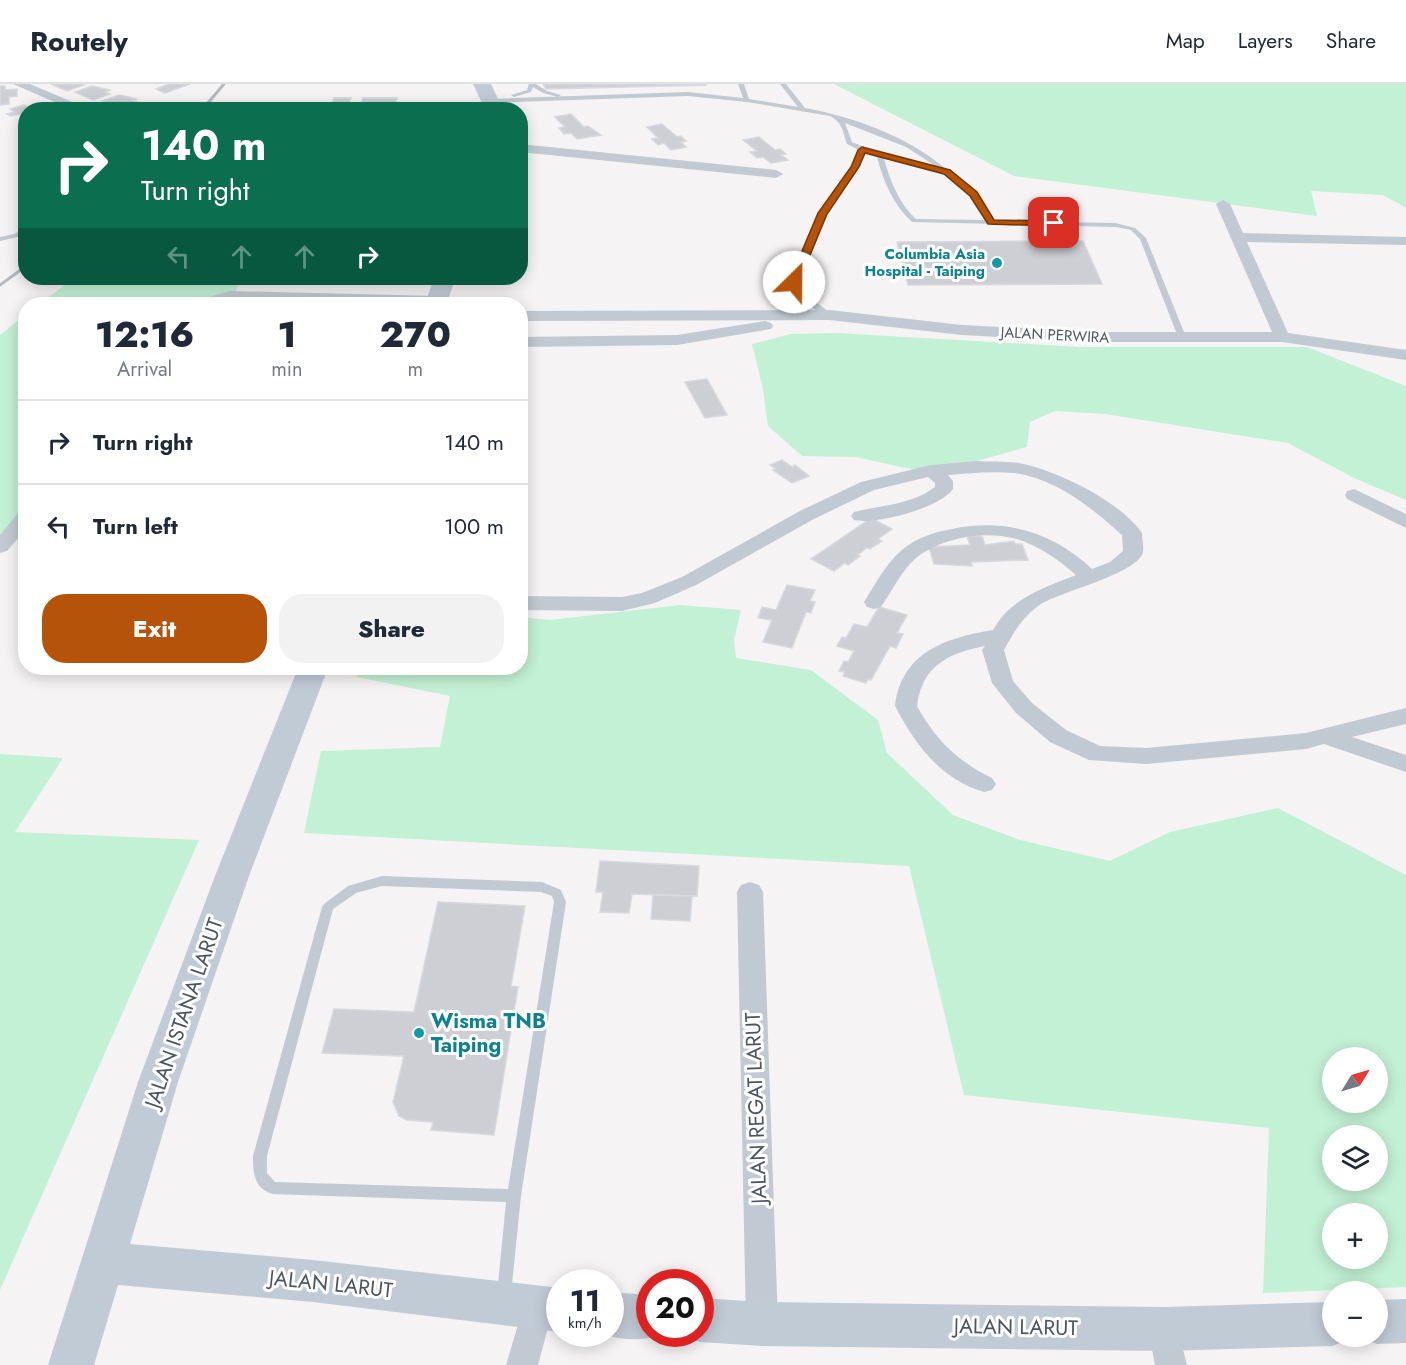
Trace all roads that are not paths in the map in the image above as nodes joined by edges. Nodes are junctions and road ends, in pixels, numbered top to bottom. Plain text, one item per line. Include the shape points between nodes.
1 (19, 84) edge
2 (532, 84) edge
3 (741, 84) edge
4 (783, 84) edge
5 (494, 95) edge
6 (574, 97) junction
7 (747, 100) junction
8 (65, 102) edge
9 (803, 110) junction
10 (841, 119) junction
11 (528, 149) edge
12 (862, 150) junction
13 (880, 156) junction
14 (947, 172) junction
15 (776, 174) dead end
16 (1223, 204) dead end
17 (992, 222) junction
18 (18, 235) edge
19 (1236, 237) junction
20 (0, 239) edge
21 (1406, 241) edge
22 (226, 297) edge
23 (259, 297) edge
24 (829, 315) junction
25 (528, 316) edge
26 (1182, 337) junction
27 (1282, 337) junction
28 (528, 342) edge
29 (1406, 355) edge
30 (931, 471) junction
31 (1354, 495) dead end
32 (861, 516) dead end
33 (1406, 522) edge
34 (18, 526) edge
35 (0, 547) edge
36 (1089, 577) junction
37 (874, 602) dead end
38 (528, 603) edge
39 (1001, 636) junction
40 (310, 675) edge
41 (1406, 716) edge
42 (1324, 736) junction
43 (1406, 764) edge
44 (984, 784) dead end
45 (750, 892) dead end
46 (514, 1196) junction
47 (102, 1263) junction
48 (533, 1307) edge
49 (714, 1321) edge
50 (1388, 1322) edge
51 (1406, 1322) edge
52 (762, 1324) junction
53 (1322, 1325) edge
54 (1168, 1347) edge
55 (71, 1365) edge
56 (522, 1365) edge

1 - 8 street
2 - 5 lane via 529,91
2 - 6 lane via 552,94
3 - 7 lane
4 - 9 lane
5 - 6 lane
6 - 7 lane via 688,94
7 - 9 lane
9 - 10 lane
10 - 12 lane via 849,143
10 - 14 lane via 896,138 930,156
11 - 15 street
12 - 13 lane
12 - 24 lane via 823,213 794,282 810,302
13 - 14 lane
13 - 17 lane via 891,187 914,221
14 - 17 lane via 974,194
16 - 19 street
17 - 26 lane via 1116,225 1133,229 1143,238
18 - 20 lane
19 - 21 street
19 - 27 street
22 - 23 street
24 - 25 street, JALAN PERWIRA
24 - 26 street, JALAN PERWIRA via 962,330
24 - 28 street, JALAN PERWIRA via 677,340
26 - 27 street, JALAN PERWIRA
27 - 29 street, JALAN PERWIRA
30 - 32 street via 944,481 944,489 935,497
30 - 36 street via 976,466 1017,468 1057,481 1096,502 1132,533 1133,553 1117,566
30 - 38 street via 868,486 648,598 622,604
31 - 33 street
34 - 35 street
36 - 37 street via 1052,548 1023,535 992,531 958,533 929,540 908,554
36 - 39 street via 1035,599 1009,621
39 - 42 street via 993,650 1003,683 1023,708 1058,736 1097,753 1146,756
39 - 44 street via 969,640 925,665 911,681 906,706 940,757
40 - 47 main road, JALAN ISTANA LARUT via 158,1082
41 - 42 street
42 - 43 street
45 - 52 street, JALAN REGAT LARUT
46 - 46 lane via 560,903 557,893 542,887 382,881 352,889 328,907 260,1156 260,1175 272,1188
46 - 48 lane
47 - 48 main road, JALAN LARUT via 313,1281
47 - 55 main road, JALAN ISTANA LARUT
48 - 56 street
49 - 52 main road, JALAN LARUT
50 - 51 main road
52 - 54 main road, JALAN LARUT
53 - 54 main road, JALAN LARUT

